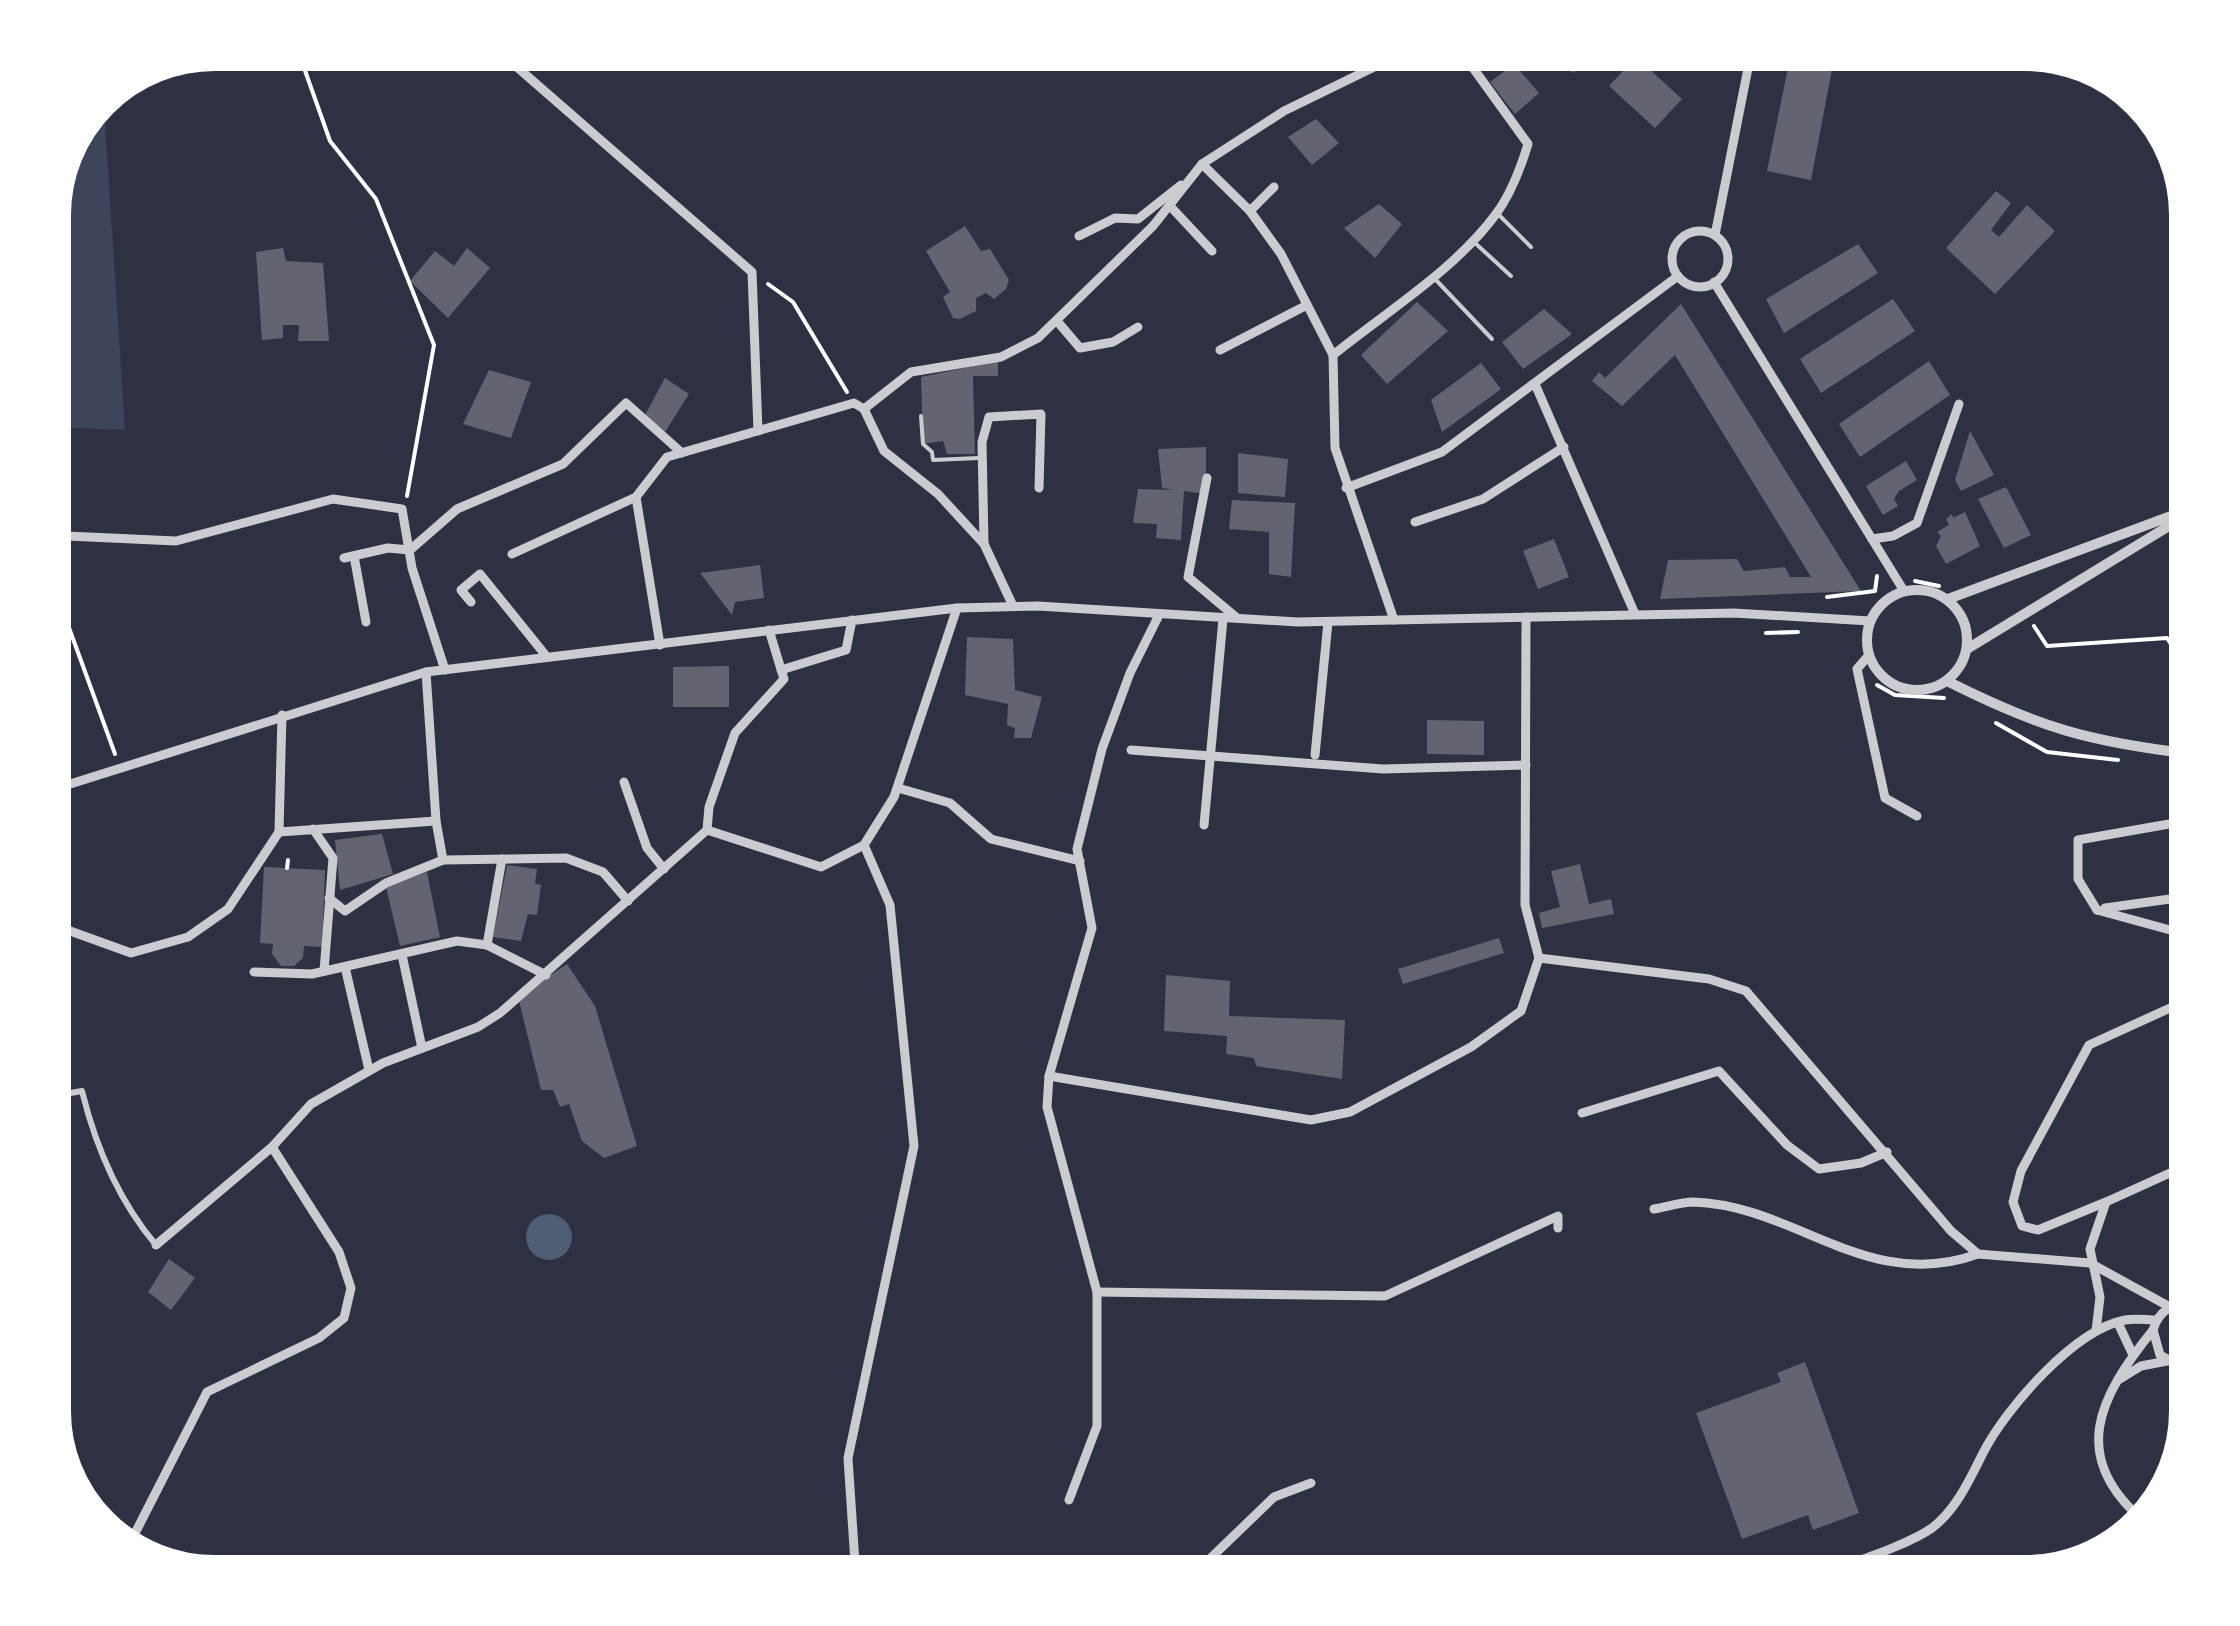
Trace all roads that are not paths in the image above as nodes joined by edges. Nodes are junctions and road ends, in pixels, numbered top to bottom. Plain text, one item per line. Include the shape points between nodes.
1 (515, 65) edge
2 (1378, 65) edge
3 (1471, 65) edge
4 (1749, 65) edge
5 (1202, 164) junction
6 (1192, 176) junction
7 (1274, 187) dead end
8 (1170, 206) junction
9 (1250, 210) junction
10 (1498, 213) junction
11 (1715, 235) junction
12 (1079, 236) dead end
13 (1471, 240) junction
14 (1531, 247) dead end
15 (1212, 251) dead end
16 (1432, 276) junction
17 (1511, 276) dead end
18 (1678, 276) junction
19 (1714, 282) junction
20 (1307, 305) junction
21 (1057, 321) junction
22 (1138, 327) dead end
23 (1492, 340) dead end
24 (1220, 350) dead end
25 (1333, 355) junction
26 (1534, 384) junction
27 (1959, 404) dead end
28 (859, 406) junction
29 (921, 416) dead end
30 (758, 431) junction
31 (1564, 447) junction
32 (682, 453) junction
33 (983, 458) junction
34 (1207, 478) dead end
35 (1039, 488) dead end
36 (1346, 488) junction
37 (636, 497) junction
38 (2175, 516) edge
39 (2175, 521) edge
40 (1416, 522) dead end
41 (67, 536) edge
42 (1872, 538) junction
43 (984, 544) junction
44 (410, 550) junction
45 (512, 554) dead end
46 (1904, 591) junction
47 (1948, 599) junction
48 (471, 602) dead end
49 (1013, 606) junction
50 (957, 608) junction
51 (1634, 614) junction
52 (1159, 615) junction
53 (1526, 617) junction
54 (1223, 619) junction
55 (852, 620) junction
56 (1240, 620) junction
57 (1394, 620) junction
58 (1870, 621) junction
59 (366, 622) dead end
60 (1328, 622) junction
61 (769, 630) junction
62 (660, 644) junction
63 (1967, 649) junction
64 (547, 657) junction
65 (1866, 659) junction
66 (444, 670) junction
67 (781, 670) junction
68 (426, 672) junction
69 (1947, 682) junction
70 (282, 715) junction
71 (1132, 750) dead end
72 (2175, 751) edge
73 (1315, 755) dead end
74 (1210, 757) junction
75 (1526, 764) junction
76 (624, 782) dead end
77 (65, 786) edge
78 (898, 788) junction
79 (1917, 816) dead end
80 (436, 821) junction
81 (2175, 823) edge
82 (1204, 825) dead end
83 (313, 830) junction
84 (707, 830) junction
85 (280, 832) junction
86 (864, 845) junction
87 (502, 859) junction
88 (443, 860) junction
89 (1080, 860) junction
90 (664, 869) junction
91 (329, 898) junction
92 (2175, 899) edge
93 (628, 901) junction
94 (2097, 910) junction
95 (65, 928) edge
96 (2175, 931) edge
97 (487, 946) junction
98 (402, 955) junction
99 (1539, 958) junction
100 (346, 967) junction
101 (254, 972) dead end
102 (324, 972) junction
103 (546, 975) junction
104 (2175, 1006) edge
105 (422, 1048) junction
106 (370, 1070) junction
107 (1049, 1076) junction
108 (65, 1094) edge
109 (1582, 1113) dead end
110 (272, 1148) junction
111 (1887, 1152) junction
112 (2175, 1171) edge
113 (2106, 1202) junction
114 (1654, 1209) dead end
115 (1558, 1228) dead end
116 (156, 1245) joint
117 (1978, 1254) junction
118 (2090, 1264) junction
119 (1097, 1292) junction
120 (2175, 1306) edge
121 (2170, 1307) junction
122 (2118, 1322) junction
123 (2154, 1325) junction
124 (2096, 1331) junction
125 (2133, 1354) junction
126 (2167, 1361) junction
127 (2175, 1362) edge
128 (2118, 1380) junction
129 (1311, 1484) dead end
130 (1068, 1500) dead end
131 (2136, 1511) edge
132 (134, 1537) edge
133 (855, 1561) edge
134 (1208, 1561) edge
135 (1853, 1561) edge

1 - 30 street via 752,272
2 - 5 street via 1284,110
3 - 10 street via 1528,144
4 - 11 street
5 - 6 street
5 - 9 street
6 - 8 street
6 - 12 street via 1138,219 1115,218
7 - 9 street
8 - 15 street
8 - 21 street
9 - 20 street
10 - 13 street
10 - 14 lane
11 - 18 street via 1696,231 1679,240 1672,258
11 - 19 street via 1728,259
13 - 16 street
13 - 17 lane
16 - 23 lane
16 - 25 street
18 - 19 street via 1695,286
18 - 26 street
19 - 42 street
20 - 24 street
20 - 25 street
21 - 22 street via 1080,348 1113,342
21 - 28 street via 1002,357 911,372
25 - 36 street via 1335,448
26 - 31 street
26 - 36 street via 1442,452
27 - 42 street via 1917,523
28 - 30 street
28 - 43 street via 884,451 938,494
29 - 33 lane via 923,444 933,460
30 - 32 street
31 - 40 street via 1483,499
31 - 51 street
32 - 37 street via 666,457
32 - 44 street via 626,403 563,464 457,508
33 - 35 street via 989,417 1041,414
33 - 43 street
34 - 56 street via 1188,577
36 - 57 street
37 - 45 street
37 - 62 street
38 - 47 street
39 - 63 street
41 - 44 street via 176,541 333,500 402,509
42 - 46 street
43 - 49 street
44 - 59 street via 349,557
44 - 66 street
46 - 47 street via 1927,590
46 - 58 street
47 - 63 street via 1967,623
48 - 64 street via 461,590 480,574
49 - 50 street
49 - 52 street
50 - 55 street
50 - 78 street
51 - 53 street
51 - 58 street
52 - 54 street
52 - 89 street via 1102,749 1077,849
53 - 57 street
53 - 75 street
54 - 56 street
54 - 74 street
55 - 61 street
55 - 67 street via 846,650
56 - 60 street
57 - 60 street
58 - 65 street
60 - 73 street
61 - 62 street
61 - 67 street
62 - 64 street
63 - 69 street
64 - 66 street
65 - 69 street via 1908,690
65 - 79 street via 1857,669 1885,798
66 - 68 street
67 - 84 street via 784,678 734,734
68 - 70 street
68 - 80 street
69 - 72 street via 2034,724
70 - 77 street
70 - 85 street
71 - 74 street
74 - 75 street via 1384,769
74 - 82 street
75 - 99 street via 1525,905
76 - 90 street via 647,848
78 - 86 street
78 - 89 street via 950,803 990,840
80 - 83 street
80 - 88 street
81 - 94 street via 2078,840 2078,879
83 - 85 street
83 - 91 street via 333,858
84 - 86 street via 821,868
84 - 90 street
85 - 95 street via 228,909 188,937 131,953
86 - 133 street via 890,905 914,1146 848,1458
87 - 88 street
87 - 93 street via 566,858 602,872
87 - 97 street
88 - 91 street via 386,882 345,910
89 - 107 street via 1092,928
90 - 93 street
91 - 102 street
92 - 94 street
93 - 103 street
94 - 96 street
97 - 98 street via 457,940
97 - 103 street
98 - 100 street
98 - 105 street
99 - 107 street via 1521,1011 1350,1112 1311,1120
99 - 111 street via 1708,979 1746,990
100 - 102 street
100 - 106 street
101 - 102 street
103 - 105 street via 478,1027
104 - 113 street via 2089,1045 2020,1171 2013,1202 2022,1226 2038,1230
105 - 106 street
106 - 110 street via 312,1104
107 - 119 street via 1048,1108
108 - 116 street via 82,1091 126,1209
109 - 111 street via 1719,1072 1787,1146 1819,1169
110 - 116 street
110 - 132 street via 339,1252 351,1288 344,1318 318,1338 207,1392
111 - 117 street
112 - 113 street
113 - 118 street
114 - 117 street via 1692,1202 1758,1216 1852,1255 1901,1264 1940,1266
115 - 119 street via 1558,1216 1385,1296
117 - 118 street
118 - 121 street
118 - 124 street via 2100,1297
119 - 130 street via 1097,1426
120 - 121 street
121 - 123 street
122 - 123 street
122 - 124 street
122 - 125 street
123 - 125 street
123 - 126 street via 2155,1348
124 - 135 street via 2024,1395 1983,1452 1972,1481 1932,1528
125 - 128 street
126 - 127 street
126 - 128 street
128 - 131 street via 2096,1434 2100,1459
129 - 134 street via 1274,1497

